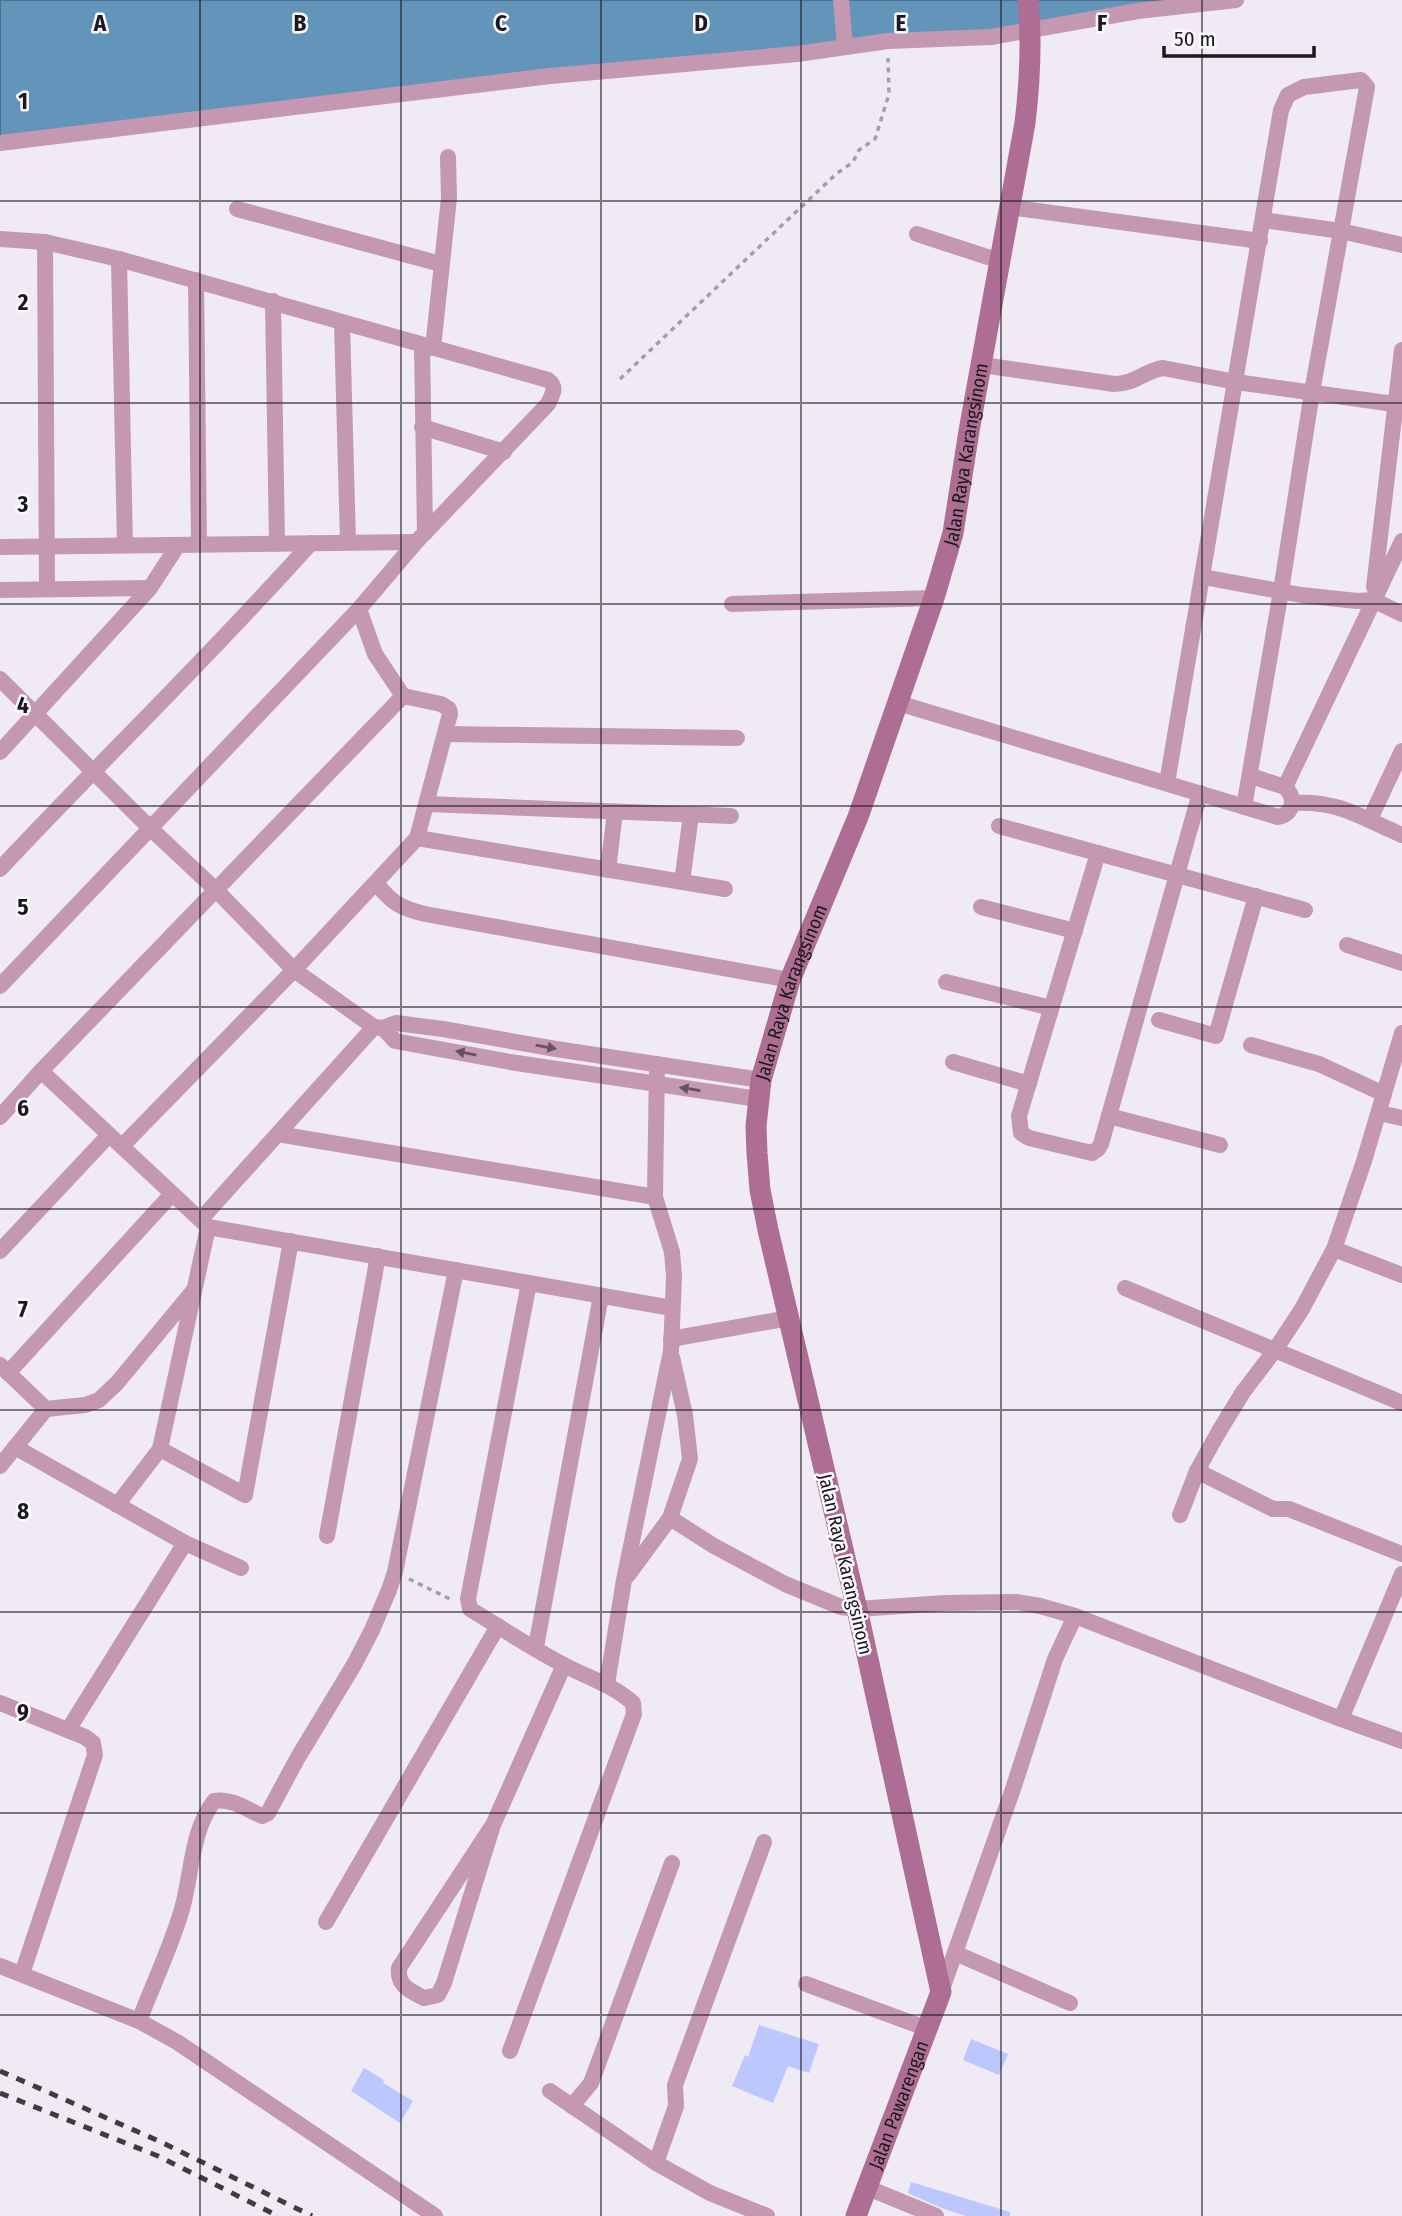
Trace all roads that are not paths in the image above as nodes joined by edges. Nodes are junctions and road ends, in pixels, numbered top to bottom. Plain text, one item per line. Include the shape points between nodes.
1 (841, 0) edge
2 (1236, 0) edge
3 (1030, 17) edge
4 (844, 40) junction
5 (0, 143) edge
6 (448, 157) dead end
7 (1009, 208) junction
8 (237, 209) dead end
9 (1263, 220) junction
10 (1340, 230) junction
11 (917, 234) dead end
12 (0, 239) edge
13 (1260, 241) junction
14 (46, 242) junction
15 (1402, 245) edge
16 (119, 259) junction
17 (1000, 261) junction
18 (441, 264) junction
19 (196, 280) junction
20 (273, 302) junction
21 (342, 323) junction
22 (427, 346) junction
23 (1402, 350) edge
24 (982, 365) junction
25 (1236, 382) junction
26 (1312, 393) junction
27 (1394, 404) junction
28 (422, 427) junction
29 (504, 452) junction
30 (420, 538) junction
31 (1402, 541) edge
32 (348, 542) junction
33 (311, 543) junction
34 (200, 544) junction
35 (277, 544) junction
36 (125, 545) junction
37 (178, 545) junction
38 (0, 547) edge
39 (46, 547) junction
40 (1203, 578) junction
41 (47, 589) junction
42 (150, 589) junction
43 (0, 590) edge
44 (1281, 592) junction
45 (934, 598) junction
46 (1373, 600) junction
47 (732, 604) dead end
48 (359, 609) junction
49 (1402, 614) edge
50 (0, 678) edge
51 (403, 696) junction
52 (898, 703) junction
53 (35, 713) junction
54 (445, 734) junction
55 (737, 738) dead end
56 (1402, 751) edge
57 (0, 752) edge
58 (92, 771) junction
59 (1251, 776) junction
60 (1167, 783) junction
61 (1285, 787) junction
62 (1200, 793) junction
63 (1293, 803) junction
64 (427, 804) junction
65 (1244, 807) junction
66 (615, 812) junction
67 (691, 815) junction
68 (731, 816) dead end
69 (1370, 819) junction
70 (999, 826) dead end
71 (151, 829) junction
72 (1402, 835) edge
73 (417, 838) junction
74 (1098, 853) junction
75 (0, 869) edge
76 (608, 870) junction
77 (1176, 873) junction
78 (682, 882) junction
79 (376, 883) junction
80 (726, 889) dead end
81 (216, 890) junction
82 (1256, 896) junction
83 (981, 907) dead end
84 (1305, 910) dead end
85 (1074, 931) junction
86 (1347, 945) dead end
87 (1402, 963) edge
88 (294, 970) junction
89 (790, 979) junction
90 (946, 982) dead end
91 (0, 986) edge
92 (1051, 1008) junction
93 (1158, 1020) dead end
94 (378, 1027) junction
95 (1402, 1033) edge
96 (1251, 1045) dead end
97 (953, 1062) dead end
98 (657, 1064) junction
99 (41, 1071) junction
100 (656, 1084) junction
101 (1029, 1084) junction
102 (759, 1089) junction
103 (1384, 1094) junction
104 (1379, 1113) junction
105 (1109, 1116) junction
106 (0, 1117) edge
107 (1402, 1118) edge
108 (278, 1134) junction
109 (109, 1135) junction
110 (1220, 1145) dead end
111 (122, 1146) junction
112 (172, 1194) junction
113 (654, 1197) junction
114 (205, 1223) junction
115 (291, 1241) junction
116 (1334, 1250) junction
117 (0, 1251) edge
118 (378, 1256) junction
119 (456, 1270) junction
120 (1402, 1275) edge
121 (529, 1283) junction
122 (1125, 1288) dead end
123 (195, 1289) junction
124 (601, 1296) junction
125 (672, 1308) junction
126 (789, 1318) junction
127 (671, 1345) junction
128 (1275, 1350) junction
129 (4, 1369) edge
130 (1402, 1403) edge
131 (46, 1409) junction
132 (15, 1447) junction
133 (160, 1450) junction
134 (0, 1466) edge
135 (1197, 1471) junction
136 (117, 1505) junction
137 (1180, 1515) dead end
138 (670, 1518) junction
139 (327, 1536) dead end
140 (185, 1543) junction
141 (1402, 1554) edge
142 (241, 1568) dead end
143 (1402, 1574) edge
144 (624, 1580) junction
145 (857, 1609) junction
146 (1075, 1616) junction
147 (498, 1626) junction
148 (536, 1647) junction
149 (564, 1665) junction
150 (607, 1684) junction
151 (0, 1703) edge
152 (1341, 1719) junction
153 (68, 1730) junction
154 (1402, 1741) edge
155 (493, 1825) junction
156 (764, 1842) dead end
157 (672, 1863) dead end
158 (450, 1893) junction
159 (470, 1904) junction
160 (326, 1922) dead end
161 (955, 1953) junction
162 (0, 1966) edge
163 (22, 1974) junction
164 (806, 1984) dead end
165 (941, 1992) junction
166 (1070, 2003) dead end
167 (139, 2021) junction
168 (928, 2029) junction
169 (510, 2051) dead end
170 (550, 2091) dead end
171 (572, 2106) junction
172 (656, 2163) junction
173 (868, 2188) junction
174 (435, 2216) edge
175 (767, 2216) edge
176 (856, 2216) edge
177 (936, 2216) edge

1 - 4 street
2 - 3 street
3 - 4 street via 991,37
3 - 7 street, Jalan Raya Karangsinom via 1030,80
4 - 5 street via 797,54 550,76
6 - 18 street
7 - 13 street
7 - 17 street, Jalan Raya Karangsinom
8 - 18 street
9 - 10 street
9 - 10 street via 1281,110 1288,95 1304,87 1361,80 1367,87
9 - 13 street
10 - 15 street
10 - 26 street
11 - 17 street
12 - 14 street
13 - 25 street
14 - 16 street
14 - 39 street
16 - 19 street
16 - 36 street
17 - 24 street, Jalan Raya Karangsinom
18 - 22 street
19 - 20 street
19 - 34 street
20 - 21 street
20 - 35 street
21 - 22 street
21 - 32 street
22 - 28 street
22 - 29 street via 551,383 554,391 548,404
23 - 27 street
24 - 25 street via 1114,384 1163,368
24 - 45 street, Jalan Raya Karangsinom via 953,533
25 - 26 street
25 - 40 street
26 - 27 street
26 - 44 street
27 - 46 street
28 - 29 street
28 - 30 street
29 - 30 street
30 - 32 street
30 - 48 street
31 - 46 street
32 - 33 street
33 - 35 street
33 - 58 street
34 - 35 street
34 - 37 street
36 - 37 street
36 - 39 street
37 - 42 street
38 - 39 street
39 - 41 street
40 - 44 street
40 - 60 street
41 - 42 street
41 - 43 street
42 - 53 street
44 - 46 street
44 - 59 street
45 - 47 street
45 - 52 street, Jalan Raya Karangsinom
46 - 49 street
46 - 61 street
48 - 51 street via 375,654
48 - 71 street
50 - 53 street
51 - 54 street via 449,709
51 - 81 street
52 - 60 street
52 - 89 street, Jalan Raya Karangsinom via 858,817
53 - 57 street
53 - 58 street
54 - 55 street
54 - 64 street
56 - 69 street
58 - 71 street
58 - 75 street
59 - 61 street
59 - 65 street
60 - 62 street
61 - 63 street
62 - 65 street
62 - 77 street
63 - 65 street via 1290,812 1278,817
63 - 69 street via 1333,805
64 - 66 street
64 - 73 street
66 - 67 street
66 - 76 street
67 - 68 street
67 - 78 street
69 - 72 street
70 - 74 street
71 - 81 street
71 - 91 street
73 - 76 street
73 - 79 street
74 - 77 street
74 - 85 street
76 - 78 street
77 - 82 street
77 - 105 street
78 - 80 street
79 - 88 street
79 - 89 street via 402,908 425,914
81 - 88 street
81 - 99 street
82 - 84 street
82 - 93 street via 1216,1036
83 - 85 street
85 - 92 street
86 - 87 street
88 - 94 street
88 - 111 street
89 - 102 street, Jalan Raya Karangsinom
90 - 92 street
92 - 101 street
94 -> 98 street via 396,1023
100 -> 94 street via 395,1041
94 - 108 street
95 - 103 street
96 - 103 street via 1319,1064
97 - 101 street
98 - 100 street
98 - 102 street
99 - 106 street
99 - 109 street
102 -> 100 street
100 - 113 street
101 - 105 street via 1019,1125 1029,1138 1092,1153 1101,1144
102 - 126 street, Jalan Raya Karangsinom via 760,1190
103 - 104 street
104 - 107 street
104 - 116 street
105 - 110 street
108 - 113 street
108 - 114 street
109 - 111 street
109 - 117 street
111 - 112 street
112 - 114 street
112 - 129 street
113 - 125 street via 672,1252
114 - 115 street
114 - 123 street
115 - 118 street
115 - 133 street via 245,1495
116 - 120 street
116 - 128 street
118 - 119 street
118 - 139 street
119 - 121 street
119 - 167 street via 394,1572 372,1630 268,1813 262,1816 230,1801 214,1801 209,1807 182,1910
121 - 124 street
121 - 147 street via 468,1591 471,1609
122 - 128 street
123 - 131 street via 99,1400
123 - 133 street
124 - 125 street
124 - 148 street
125 - 127 street
126 - 127 street
126 - 145 street, Jalan Raya Karangsinom
127 - 138 street via 690,1459
127 - 144 street
128 - 130 street
128 - 135 street via 1243,1392
129 - 131 street
131 - 132 street
132 - 134 street
132 - 136 street
133 - 136 street
135 - 137 street
135 - 141 street via 1273,1509 1289,1509
136 - 140 street
138 - 144 street
138 - 145 street via 785,1584
140 - 142 street
140 - 153 street
143 - 152 street
144 - 150 street
145 - 146 street via 1016,1602
145 - 165 street, Jalan Raya Karangsinom
146 - 152 street
146 - 161 street via 1055,1659
147 - 148 street
147 - 160 street
148 - 149 street
149 - 150 street
149 - 155 street
150 - 169 street via 634,1703 634,1714
151 - 153 street
152 - 154 street
153 - 163 street via 93,1742 95,1755
155 - 158 street
155 - 159 street
156 - 172 street via 675,2085 676,2106
157 - 171 street via 591,2083
158 - 159 street
158 - 159 street via 399,1968 404,1987 413,1993 429,1999 438,1995
161 - 165 street
161 - 166 street
162 - 163 street
163 - 167 street
164 - 168 street
165 - 168 street, Jalan Pawarengan
167 - 174 street via 193,2052
168 - 173 street, Jalan Pawarengan
170 - 171 street
171 - 172 street
172 - 175 street via 710,2193
173 - 176 street, Jalan Pawarengan
173 - 177 street

